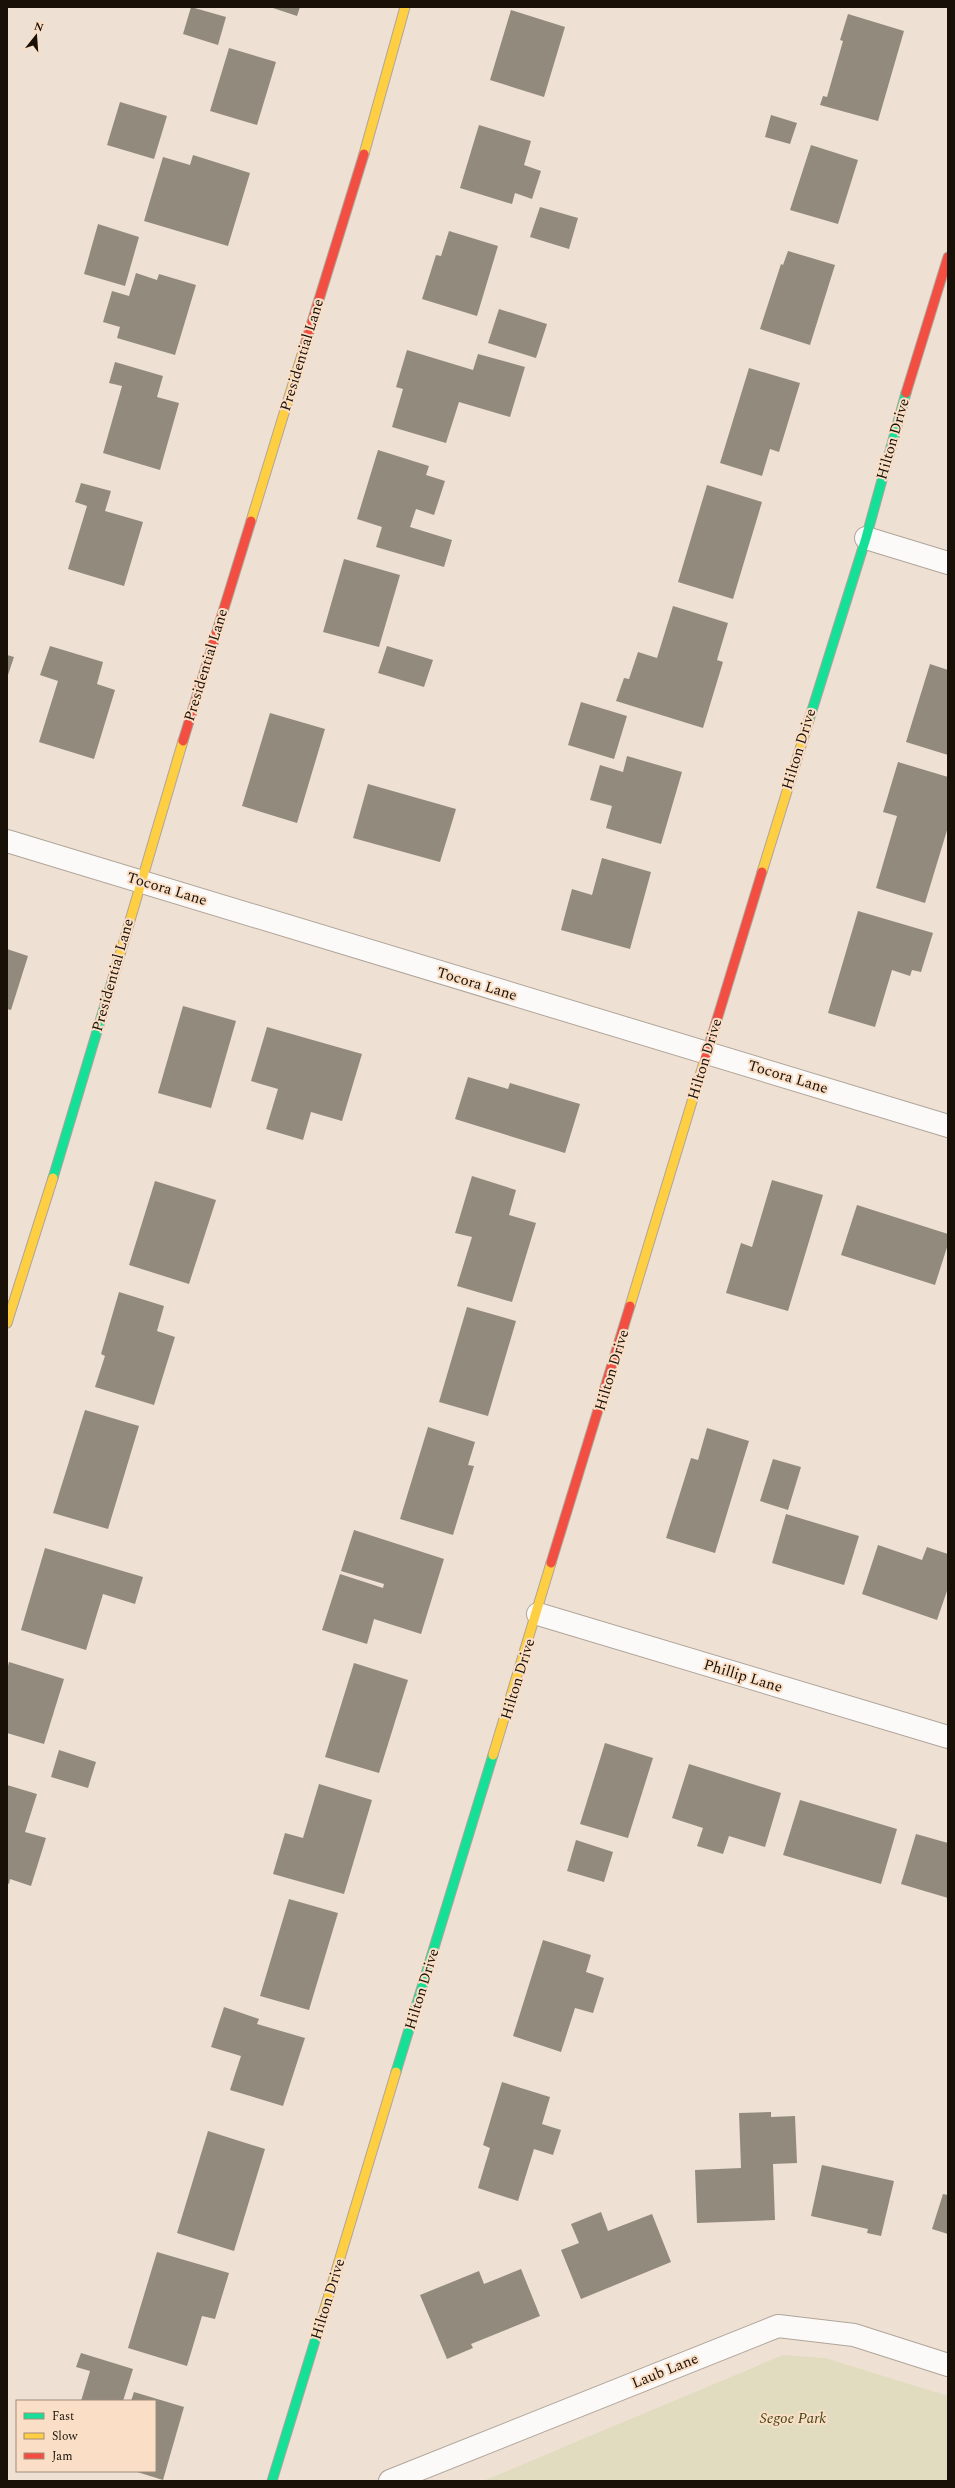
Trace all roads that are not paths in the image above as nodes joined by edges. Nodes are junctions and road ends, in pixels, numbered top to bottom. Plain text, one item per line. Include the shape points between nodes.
1 (405, 7) edge
2 (948, 257) edge
3 (866, 538) junction
4 (948, 563) edge
5 (7, 840) edge
6 (140, 881) junction
7 (708, 1052) junction
8 (948, 1126) edge
9 (7, 1323) edge
10 (538, 1614) junction
11 (948, 1737) edge
12 (948, 2365) edge
13 (272, 2481) edge
14 (390, 2481) edge

1 - 6 street, Presidential Lane via 358,174
2 - 3 street, Hilton Drive via 911,375
3 - 4 street
3 - 7 street, Hilton Drive
5 - 6 street, Tocora Lane
6 - 7 street, Tocora Lane
6 - 9 street, Presidential Lane via 89,1063
7 - 8 street, Tocora Lane
7 - 10 street, Hilton Drive
10 - 11 street, Phillip Lane
10 - 13 street, Hilton Drive
12 - 14 street, Laub Lane via 854,2335 778,2326

